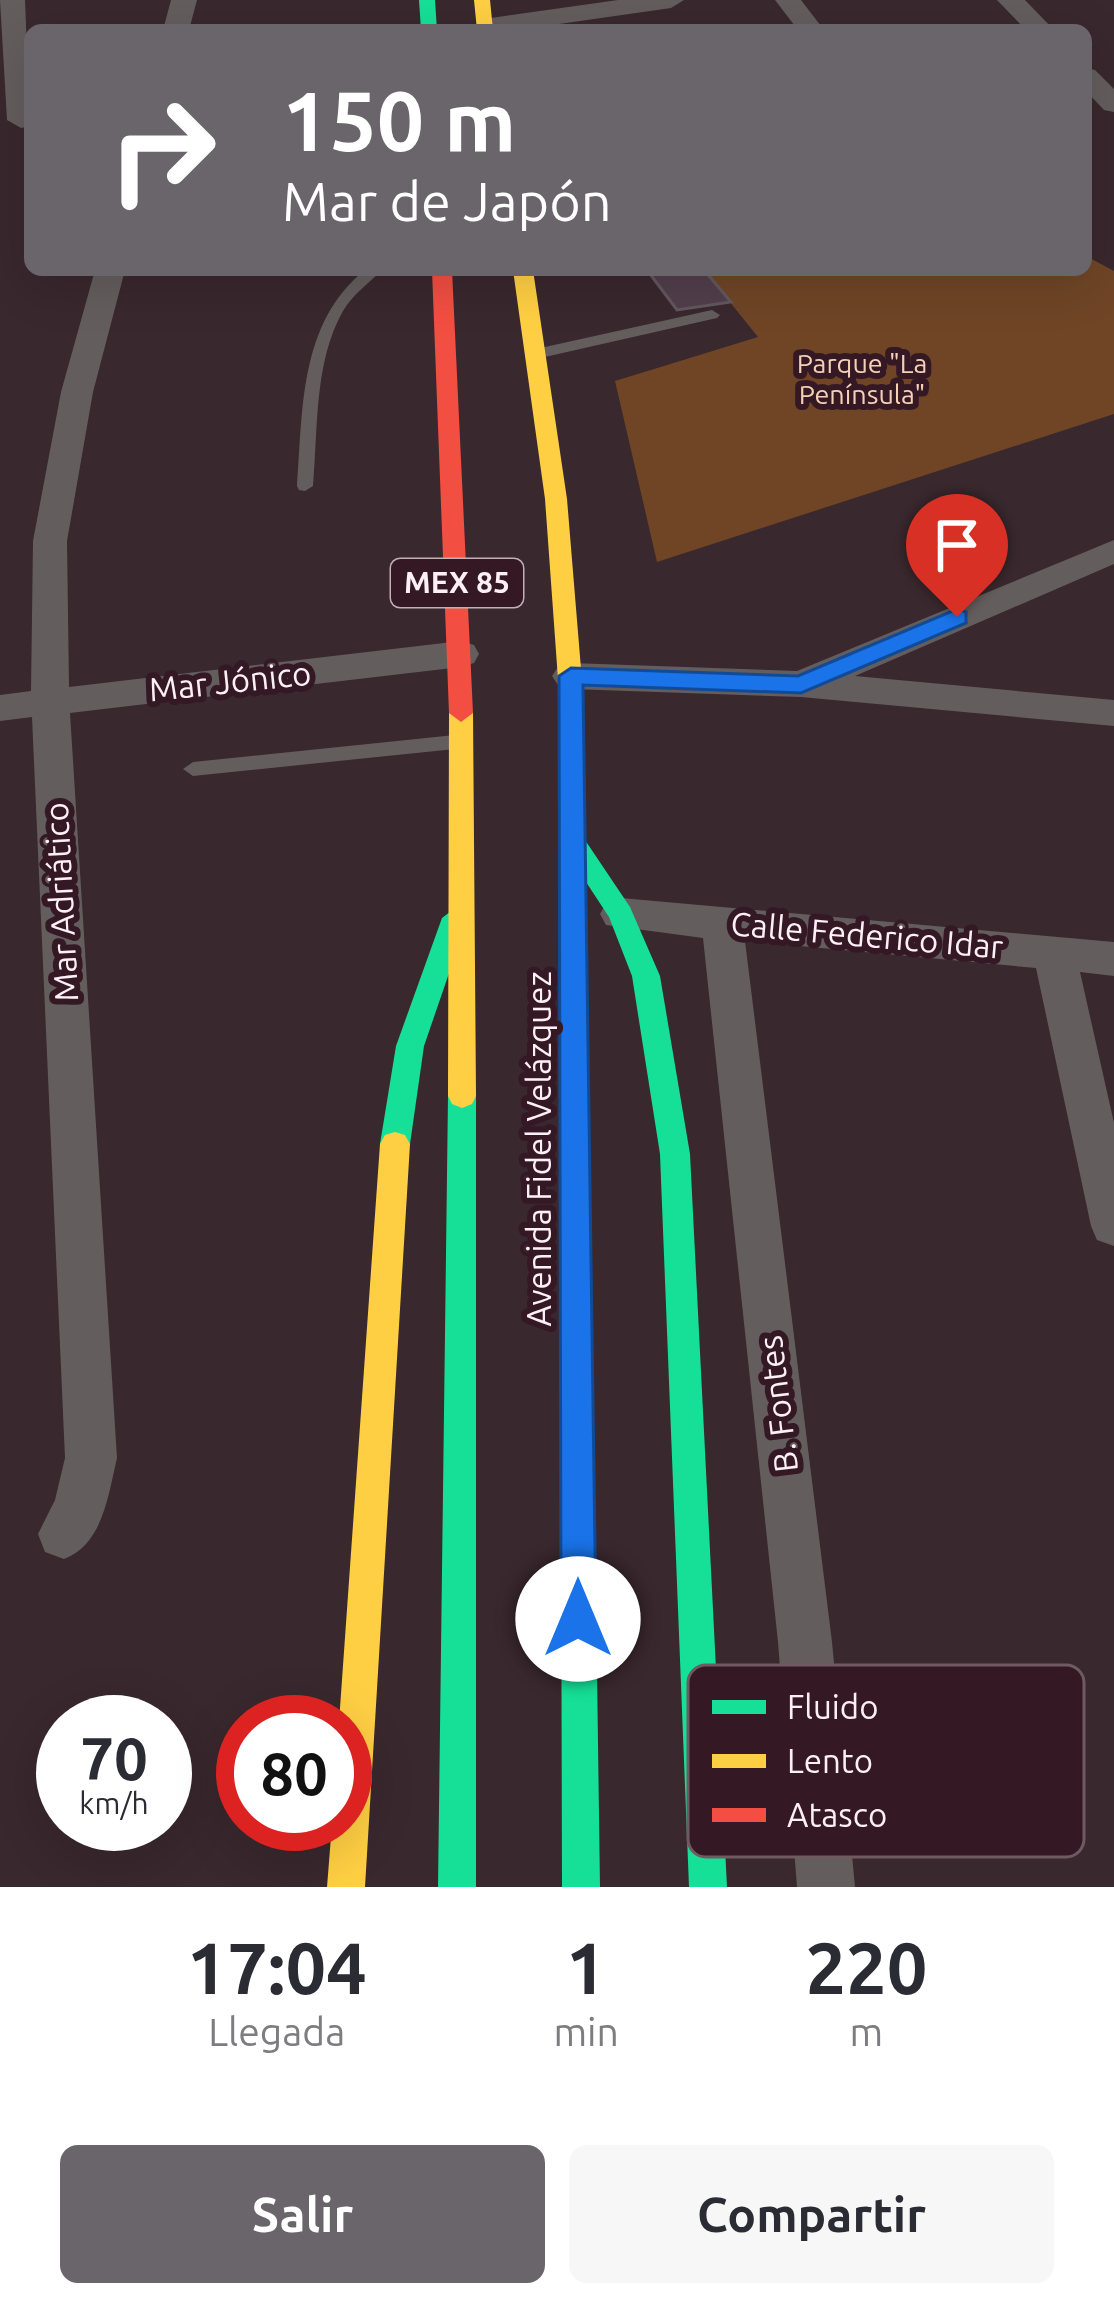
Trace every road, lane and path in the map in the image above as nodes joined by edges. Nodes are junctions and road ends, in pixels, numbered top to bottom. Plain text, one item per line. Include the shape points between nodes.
1 (12, 0) edge
2 (671, 0) edge
3 (788, 0) edge
4 (1010, 0) edge
5 (484, 19) edge
6 (806, 24) edge
7 (1035, 24) edge
8 (1092, 82) edge
9 (1114, 104) edge
10 (20, 120) dead end
11 (108, 276) edge
12 (367, 276) edge
13 (442, 276) edge
14 (525, 276) edge
15 (712, 315) dead end
16 (536, 354) junction
17 (305, 486) dead end
18 (1114, 550) edge
19 (460, 654) junction
20 (571, 676) junction
21 (801, 684) junction
22 (50, 702) junction
23 (0, 709) edge
24 (1114, 713) edge
25 (462, 742) junction
26 (193, 769) dead end
27 (575, 844) junction
28 (464, 896) junction
29 (620, 914) junction
30 (722, 921) junction
31 (1054, 953) junction
32 (1114, 959) edge
33 (1114, 1226) edge
34 (64, 1534) dead end
35 (698, 1665) edge
36 (807, 1665) edge
37 (707, 1857) edge
38 (823, 1857) edge
39 (346, 1887) edge
40 (457, 1887) edge
41 (581, 1887) edge
42 (708, 1887) edge
43 (826, 1887) edge

1 - 10 street
2 - 5 street
3 - 6 street
4 - 7 street
8 - 9 street
11 - 22 street, Mar Adriático via 50,541
12 - 17 lane via 327,326
13 - 19 main road, MEX 85
14 - 16 main road, Avenida Fidel Velázquez / MEX 85
15 - 16 lane
16 - 20 main road, Avenida Fidel Velázquez / MEX 85
18 - 21 street
19 - 22 street, Mar Jónico
19 - 25 main road, MEX 85
20 - 21 street
20 - 27 main road, Avenida Fidel Velázquez / MEX 85
21 - 24 street
22 - 23 street, Mar Jónico
22 - 34 street, Mar Adriático via 91,1458
25 - 26 lane
25 - 28 main road, MEX 85
27 - 29 main road
27 - 41 main road, Avenida Fidel Velázquez / MEX 85
28 - 39 main road via 415,1029 398,1116
28 - 40 main road, MEX 85
29 - 30 street, Calle Federico Idar
29 - 35 main road via 646,976 675,1154
30 - 31 street, Calle Federico Idar
30 - 36 street, B. Fontes
31 - 32 street, Calle Federico Idar
31 - 33 street
37 - 42 main road
38 - 43 street, B. Fontes

